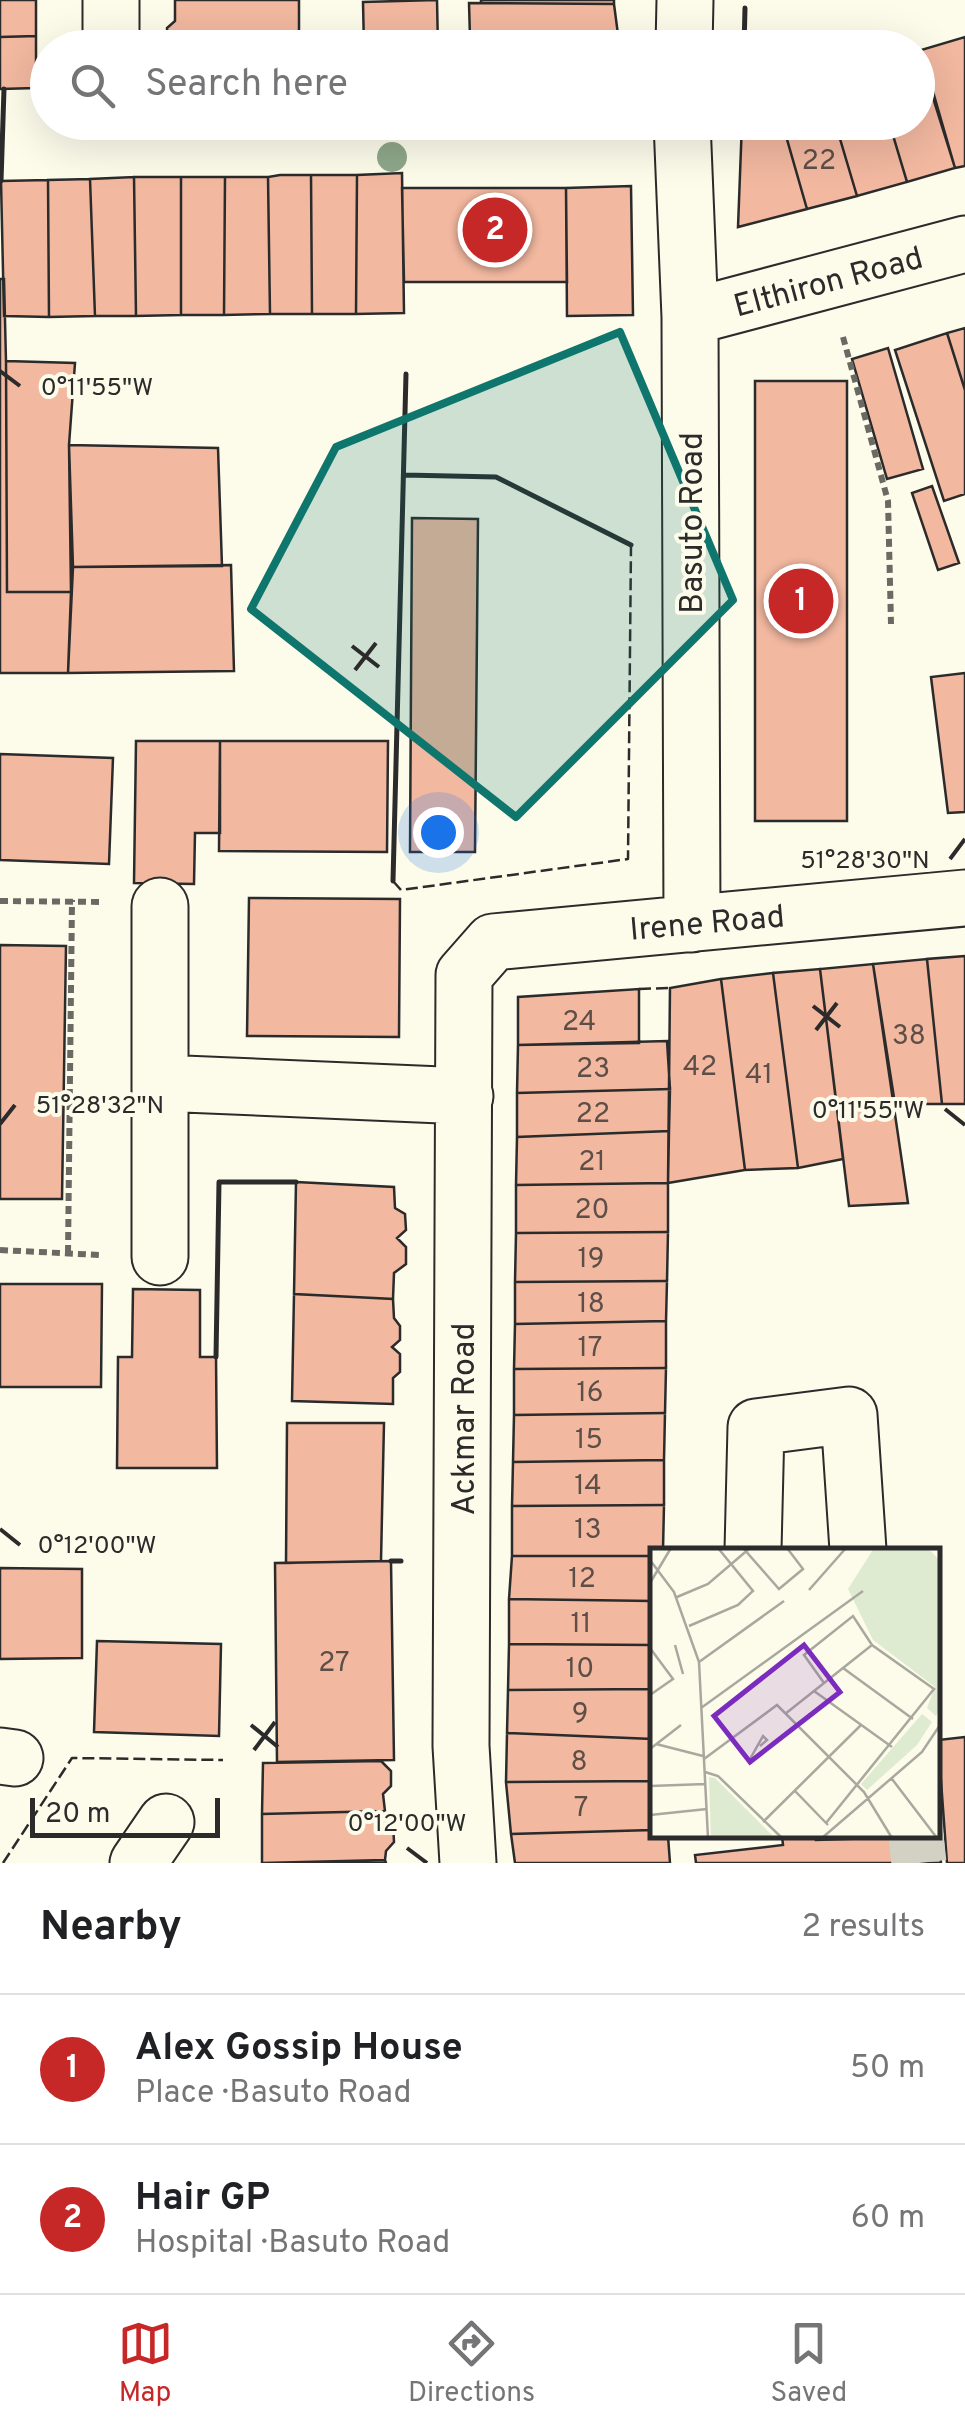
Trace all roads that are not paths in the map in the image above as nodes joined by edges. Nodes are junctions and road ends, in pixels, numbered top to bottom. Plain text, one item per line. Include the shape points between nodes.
1 (111, 0) edge
2 (685, 0) edge
3 (111, 30) edge
4 (684, 30) edge
5 (683, 140) edge
6 (965, 244) edge
7 (690, 317) junction
8 (965, 898) edge
9 (160, 906) road end
10 (692, 924) junction
11 (464, 975) joint
12 (160, 1084) junction
13 (465, 1096) junction
14 (160, 1257) road end
15 (752, 1548) edge
16 (858, 1548) edge
17 (468, 1863) edge

1 - 3 street
2 - 4 street
5 - 7 street, Basuto Road
6 - 7 street, Elthiron Road
7 - 10 street, Basuto Road
8 - 10 street, Irene Road
9 - 12 street
10 - 11 street, Irene Road via 493,942
11 - 13 street, Ackmar Road
12 - 13 street
12 - 14 street
13 - 17 street, Ackmar Road via 460,1746
15 - 16 street via 756,1426 849,1415

